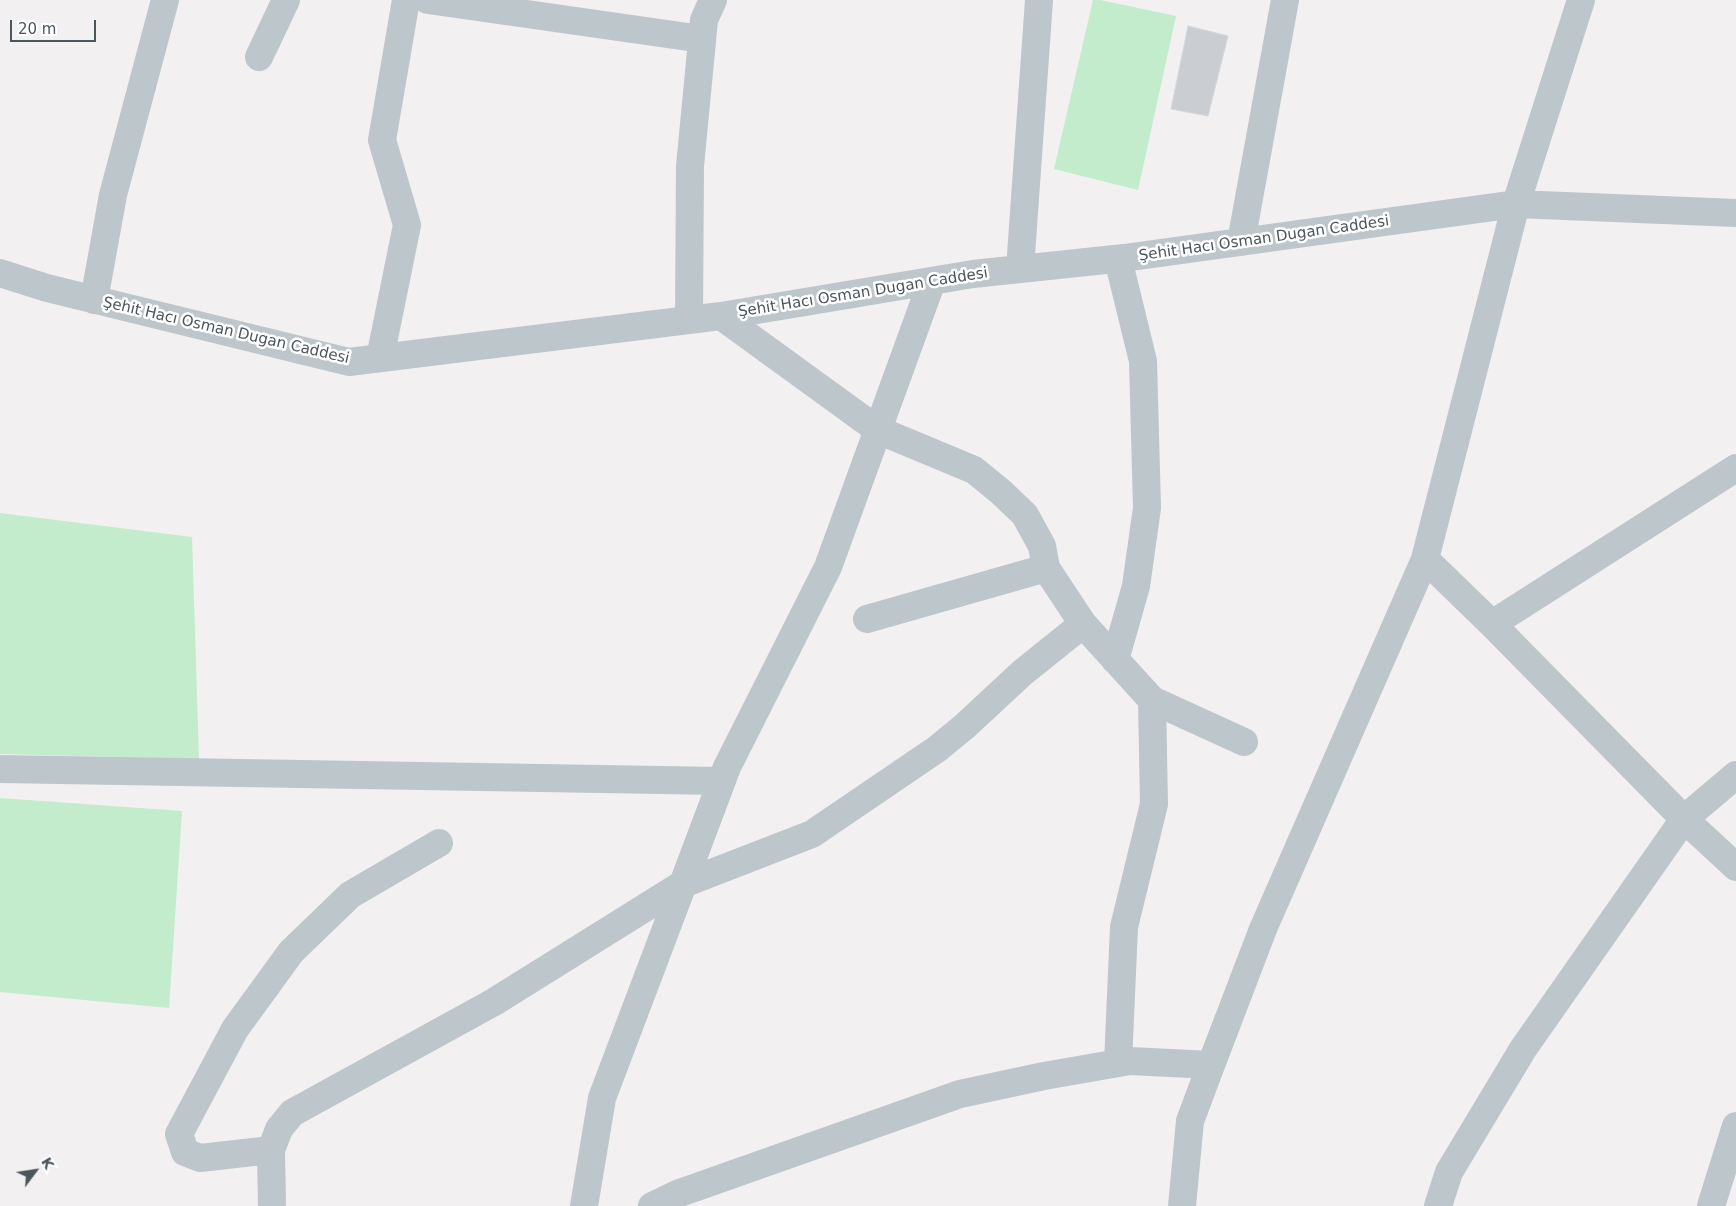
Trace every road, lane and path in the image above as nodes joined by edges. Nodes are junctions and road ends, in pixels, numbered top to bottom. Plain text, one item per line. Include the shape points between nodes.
1 (165, 0) edge
2 (286, 0) edge
3 (406, 0) edge
4 (428, 0) edge
5 (713, 0) edge
6 (1040, 0) edge
7 (1285, 0) edge
8 (1582, 0) edge
9 (702, 39) junction
10 (259, 57) dead end
11 (1516, 204) junction
12 (1736, 213) edge
13 (1241, 242) junction
14 (1118, 258) junction
15 (1020, 269) junction
16 (0, 273) edge
17 (932, 281) junction
18 (94, 300) junction
19 (721, 316) junction
20 (689, 320) junction
21 (380, 358) junction
22 (878, 430) junction
23 (1736, 468) edge
24 (1425, 559) junction
25 (1046, 568) junction
26 (867, 619) dead end
27 (1083, 624) junction
28 (1492, 624) junction
29 (1115, 660) junction
30 (1152, 700) junction
31 (1244, 742) dead end
32 (0, 769) edge
33 (1736, 774) edge
34 (721, 781) junction
35 (1684, 818) junction
36 (439, 843) dead end
37 (1736, 867) edge
38 (683, 884) junction
39 (1118, 1064) junction
40 (1211, 1065) junction
41 (1736, 1126) edge
42 (271, 1150) junction
43 (272, 1206) edge
44 (584, 1206) edge
45 (652, 1206) edge
46 (1182, 1206) edge
47 (1438, 1206) edge
48 (1711, 1206) edge

1 - 18 street via 113,195
2 - 10 street
3 - 21 street via 382,140 408,225
4 - 9 street
5 - 9 street via 704,20
6 - 15 street
7 - 13 street
8 - 11 street
9 - 20 street via 690,166
11 - 12 street, Şehit Hacı Osman Dugan Caddesi
11 - 13 street, Şehit Hacı Osman Dugan Caddesi
11 - 24 street
13 - 14 street, Şehit Hacı Osman Dugan Caddesi
14 - 15 street, Şehit Hacı Osman Dugan Caddesi
14 - 29 street via 1143,361 1146,508 1136,586
15 - 17 street, Şehit Hacı Osman Dugan Caddesi
16 - 18 street, Şehit Hacı Osman Dugan Caddesi
17 - 19 street, Şehit Hacı Osman Dugan Caddesi
17 - 22 street
18 - 21 street, Şehit Hacı Osman Dugan Caddesi via 349,362
19 - 20 street, Şehit Hacı Osman Dugan Caddesi
19 - 22 street
20 - 21 street, Şehit Hacı Osman Dugan Caddesi
22 - 25 street via 974,470 1001,492 1025,515 1042,546
22 - 34 street via 828,567
23 - 28 street
24 - 28 street
24 - 40 street via 1262,929
25 - 26 street
25 - 27 street
27 - 29 street
27 - 38 street via 937,749 812,834
28 - 35 street
29 - 30 street
30 - 31 street
30 - 39 street via 1154,804 1124,928
32 - 34 street
33 - 35 street
34 - 38 street
35 - 37 street
35 - 47 street via 1523,1049 1449,1172
36 - 42 street via 350,896 291,952 235,1029 180,1134 185,1152 200,1158
38 - 42 street via 494,1002 292,1113 279,1129
38 - 44 street via 602,1098
39 - 40 street via 1130,1061
39 - 45 street via 960,1094 677,1194
40 - 46 street via 1190,1121
41 - 48 street
42 - 43 street

